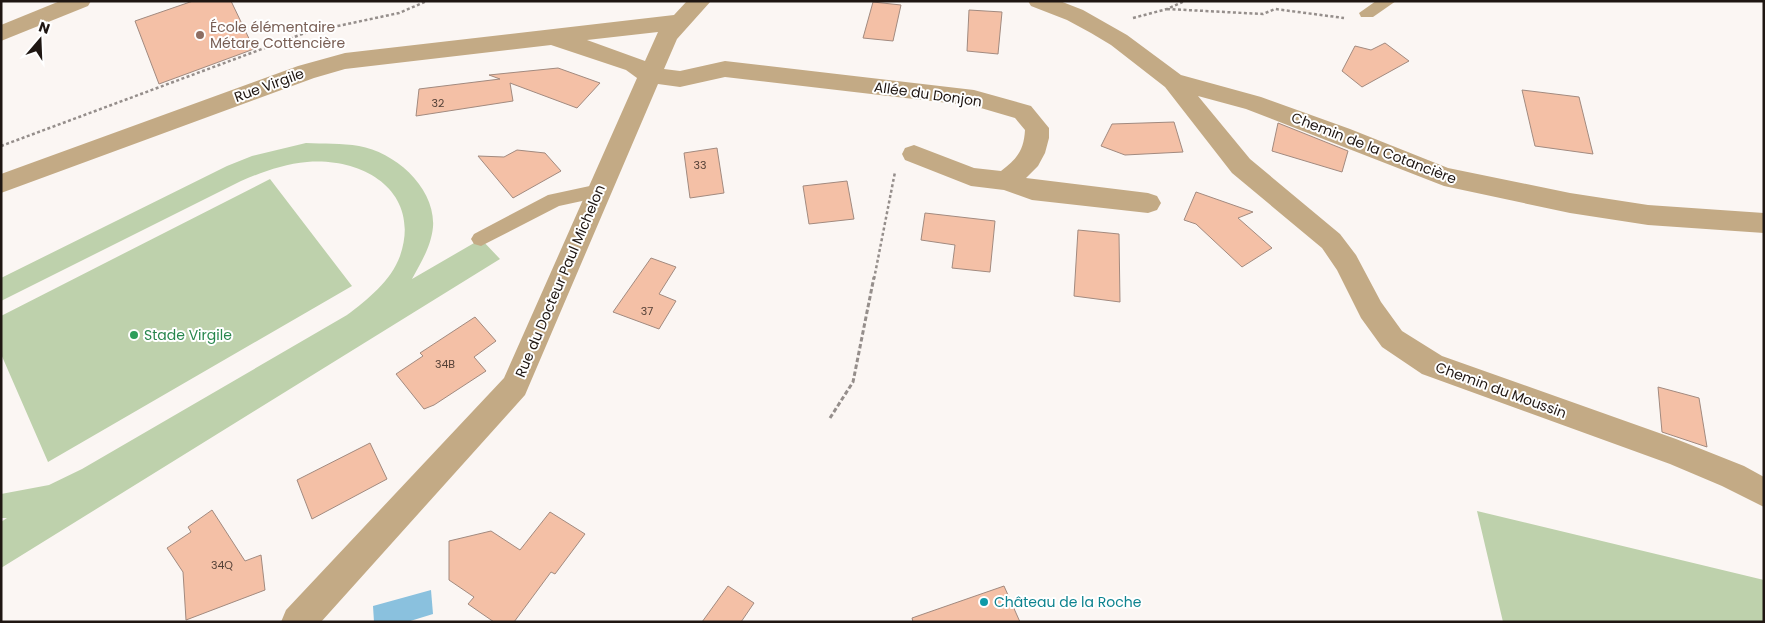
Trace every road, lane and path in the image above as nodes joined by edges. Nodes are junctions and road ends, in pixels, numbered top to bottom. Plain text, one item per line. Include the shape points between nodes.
1 (80, 1) edge
2 (427, 1) edge
3 (700, 1) edge
4 (1039, 1) edge
5 (1185, 1) edge
6 (1388, 1) edge
7 (1167, 9) junction
8 (1367, 13) joint
9 (1130, 18) dead end
10 (680, 22) junction
11 (1, 34) edge
12 (549, 37) junction
13 (649, 75) junction
14 (1174, 81) junction
15 (1, 146) edge
16 (914, 154) joint
17 (1005, 181) junction
18 (1, 184) edge
19 (599, 191) junction
20 (1148, 204) dead end
21 (1764, 222) edge
22 (481, 239) dead end
23 (830, 418) dead end
24 (1764, 493) edge
25 (298, 622) edge

1 - 11 street
2 - 15 path via 411,11 305,33
3 - 10 street, Rue du Docteur Paul Michelon
4 - 14 street, Chemin de la Cotancière via 1099,28
5 - 7 path
6 - 8 lane
7 - 8 path via 1262,14 1275,9 1344,19
7 - 9 path
10 - 12 street, Rue Virgile
10 - 13 street, Rue du Docteur Paul Michelon via 667,36
12 - 13 street, Rue Virgile via 634,64
12 - 18 street, Rue Virgile via 345,61 306,72
13 - 17 street, Allée du Donjon via 680,79 725,69 974,98 1023,112 1037,128 1038,146 1023,168
13 - 19 street, Rue du Docteur Paul Michelon
14 - 21 street, Chemin de la Cotancière via 1254,103 1444,176 1480,186 1648,215
14 - 24 street, Chemin du Moussin via 1241,166 1331,241 1347,263 1371,310 1392,339 1432,365 1676,453 1733,476
16 - 17 street via 971,177
16 - 23 path via 896,171 853,382
17 - 20 street via 1032,190
19 - 22 lane via 555,200
19 - 25 street, Rue du Docteur Paul Michelon via 515,386

